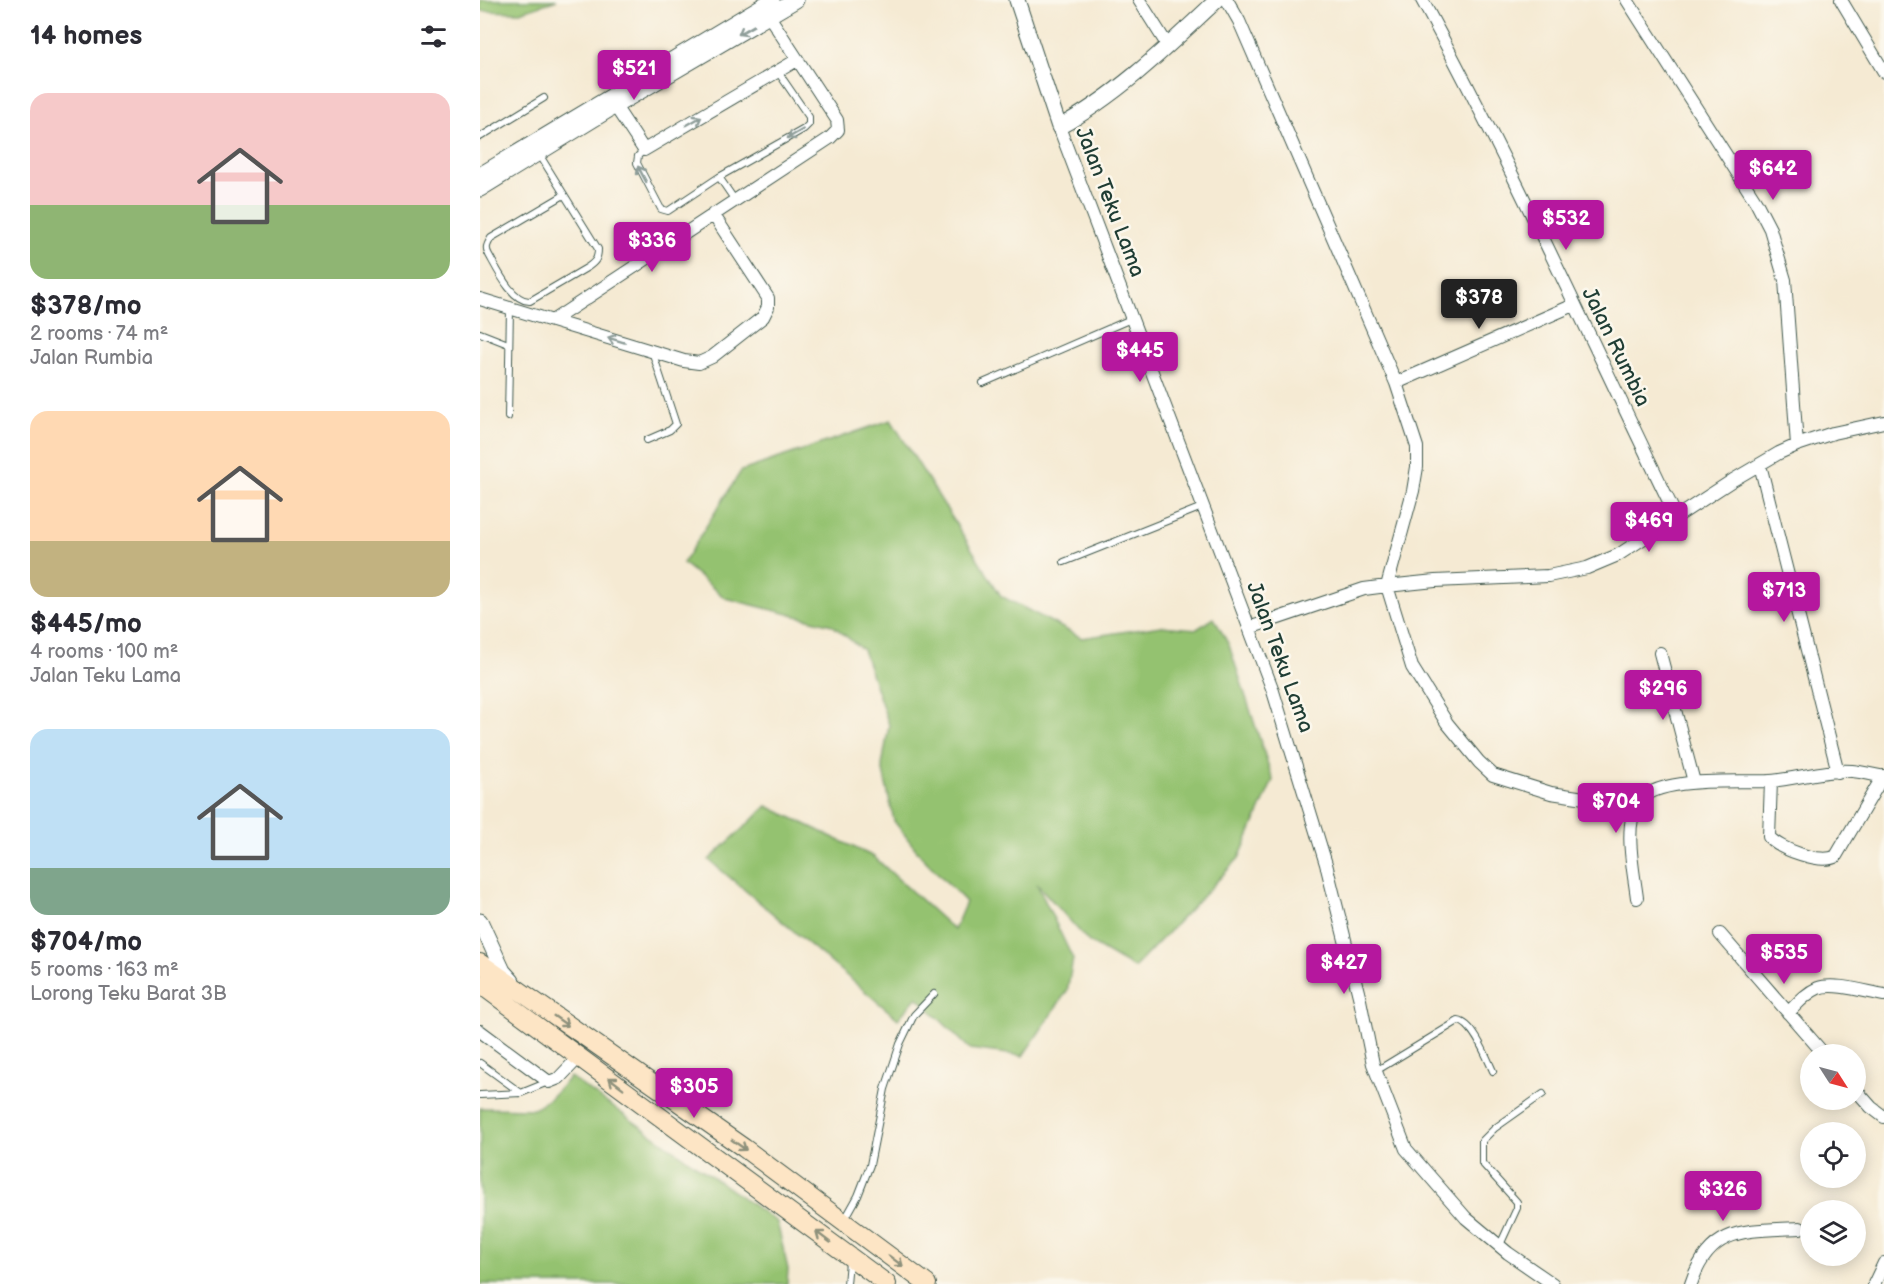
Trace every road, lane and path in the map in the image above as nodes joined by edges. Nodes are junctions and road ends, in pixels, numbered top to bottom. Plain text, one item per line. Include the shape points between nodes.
1 (772, 0) edge
2 (796, 0) edge
3 (1017, 0) edge
4 (1139, 0) edge
5 (1217, 0) edge
6 (1227, 0) edge
7 (1422, 0) edge
8 (1627, 0) edge
9 (1841, 0) edge
10 (769, 16) junction
11 (1168, 46) junction
12 (797, 60) junction
13 (778, 72) junction
14 (1884, 72) edge
15 (544, 98) dead end
16 (615, 106) junction
17 (1059, 128) junction
18 (480, 137) edge
19 (644, 150) junction
20 (539, 153) junction
21 (480, 176) edge
22 (719, 177) junction
23 (480, 189) edge
24 (564, 195) junction
25 (734, 200) junction
26 (713, 214) junction
27 (480, 299) edge
28 (1574, 305) junction
29 (510, 309) junction
30 (1131, 319) junction
31 (552, 321) junction
32 (480, 333) edge
33 (508, 344) junction
34 (651, 351) junction
35 (983, 383) dead end
36 (1396, 383) junction
37 (508, 417) dead end
38 (1884, 422) edge
39 (647, 440) dead end
40 (1797, 445) junction
41 (1760, 465) junction
42 (1202, 507) junction
43 (1677, 518) junction
44 (1064, 562) dead end
45 (1387, 586) junction
46 (1249, 628) junction
47 (1660, 653) dead end
48 (1838, 772) junction
49 (1884, 776) edge
50 (1771, 781) junction
51 (1694, 782) junction
52 (1642, 798) junction
53 (1637, 898) dead end
54 (480, 921) edge
55 (1720, 934) dead end
56 (480, 963) edge
57 (480, 984) edge
58 (934, 994) dead end
59 (1884, 995) edge
60 (529, 999) junction
61 (1788, 1013) junction
62 (480, 1031) edge
63 (1815, 1044) edge
64 (580, 1056) junction
65 (480, 1063) edge
66 (1493, 1071) dead end
67 (1376, 1072) junction
68 (549, 1082) junction
69 (521, 1093) junction
70 (1543, 1094) dead end
71 (480, 1095) edge
72 (1866, 1101) edge
73 (1884, 1117) edge
74 (843, 1222) junction
75 (1800, 1228) dead end
76 (1499, 1246) junction
77 (850, 1257) junction
78 (1884, 1263) edge
79 (847, 1284) edge
80 (887, 1284) edge
81 (927, 1284) edge
82 (1553, 1284) edge
83 (1691, 1284) edge
84 (1874, 1284) edge

1 - 21 street
2 - 10 street
3 - 17 street, Jalan Teku Lama
4 - 11 street
5 - 11 street
6 - 36 street
7 - 28 street, Jalan Rumbia
8 - 40 street via 1770,229 1785,280
9 - 14 street
10 - 12 street
10 -> 16 street
11 - 17 street via 1088,112
12 - 13 street
12 - 25 street via 837,120 838,130
19 -> 13 street
13 -> 22 lane via 809,117 809,124
15 - 18 lane
16 - 19 street
16 - 20 street
17 - 30 street, Jalan Teku Lama
22 -> 19 lane via 668,211 661,209 637,164
20 - 23 street
20 - 24 lane
22 - 25 lane
24 - 24 lane via 598,249 596,261 530,301 520,300 486,250 487,244
25 - 26 street
26 - 31 street
26 - 34 street via 768,298 768,308 763,317 699,363
27 - 29 street
28 - 36 street
28 - 43 street, Jalan Rumbia
29 - 31 street
29 - 33 lane
30 - 35 lane
30 - 42 street, Jalan Teku Lama
34 -> 31 street
32 - 33 lane
33 - 37 lane
34 - 39 lane via 676,424
36 - 45 street via 1418,457 1413,491
38 - 40 street
40 - 41 street
41 - 43 street
41 - 48 street
42 - 44 lane
42 - 46 street, Jalan Teku Lama
43 - 45 street via 1618,555 1587,568 1548,576
45 - 46 street via 1364,589
45 - 52 street via 1412,667 1447,723 1493,775 1551,793 1598,800
46 - 67 street, Jalan Teku Lama via 1272,687 1326,864
47 - 51 street
48 - 49 street
48 - 50 street
49 - 50 street via 1830,860 1783,848 1769,837
50 - 51 street
51 - 52 street via 1652,790
52 - 53 street via 1630,831
54 - 60 street via 503,971
55 - 61 street
56 - 60 main road
57 - 64 main road
58 - 74 lane via 914,1015 900,1044 885,1089 870,1165
59 - 61 street via 1829,985 1817,988
60 -> 74 main road via 744,1148
61 - 63 street
62 - 68 street
64 - 68 street via 559,1078
77 -> 64 main road
65 - 69 lane
66 - 67 lane via 1471,1029 1458,1021
67 - 76 street, Jalan Teku Lama via 1406,1149 1466,1218
68 - 69 lane
69 - 71 lane
70 - 76 lane via 1482,1141 1482,1163 1517,1202
72 - 73 street
74 -> 81 main road
75 - 83 street via 1748,1231 1724,1238 1702,1259
76 - 82 street, Jalan Teku Lama
77 - 79 lane
77 - 80 main road
78 - 84 street

